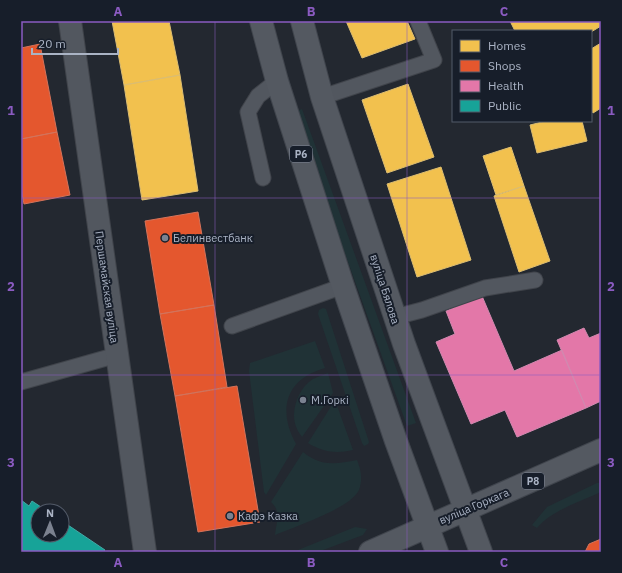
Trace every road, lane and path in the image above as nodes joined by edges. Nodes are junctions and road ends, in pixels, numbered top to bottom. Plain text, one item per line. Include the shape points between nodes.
1 (70, 21) edge
2 (261, 21) edge
3 (302, 21) edge
4 (418, 21) edge
5 (277, 81) junction
6 (322, 97) junction
7 (263, 178) dead end
8 (535, 280) dead end
9 (343, 286) junction
10 (395, 317) junction
11 (232, 326) dead end
12 (117, 356) junction
13 (21, 382) edge
14 (601, 450) edge
15 (465, 510) junction
16 (428, 526) junction
17 (145, 552) edge
18 (370, 552) edge
19 (437, 552) edge
20 (481, 552) edge

1 - 12 street, Першамайская вуліца
2 - 5 main road, Р6
3 - 6 main road, вуліца Бялова
4 - 6 lane via 434,60
5 - 7 lane via 258,96 248,112
5 - 9 main road, Р6
6 - 10 main road, вуліца Бялова
8 - 10 lane via 485,288
9 - 11 lane
9 - 16 main road, Р6
10 - 15 main road, вуліца Бялова
12 - 13 lane
12 - 17 street, Першамайская вуліца
14 - 15 main road, вуліца Горкага / Р8
15 - 16 main road, вуліца Горкага / Р8
15 - 20 main road, вуліца Бялова
16 - 18 main road, вуліца Горкага
16 - 19 main road, Р6

